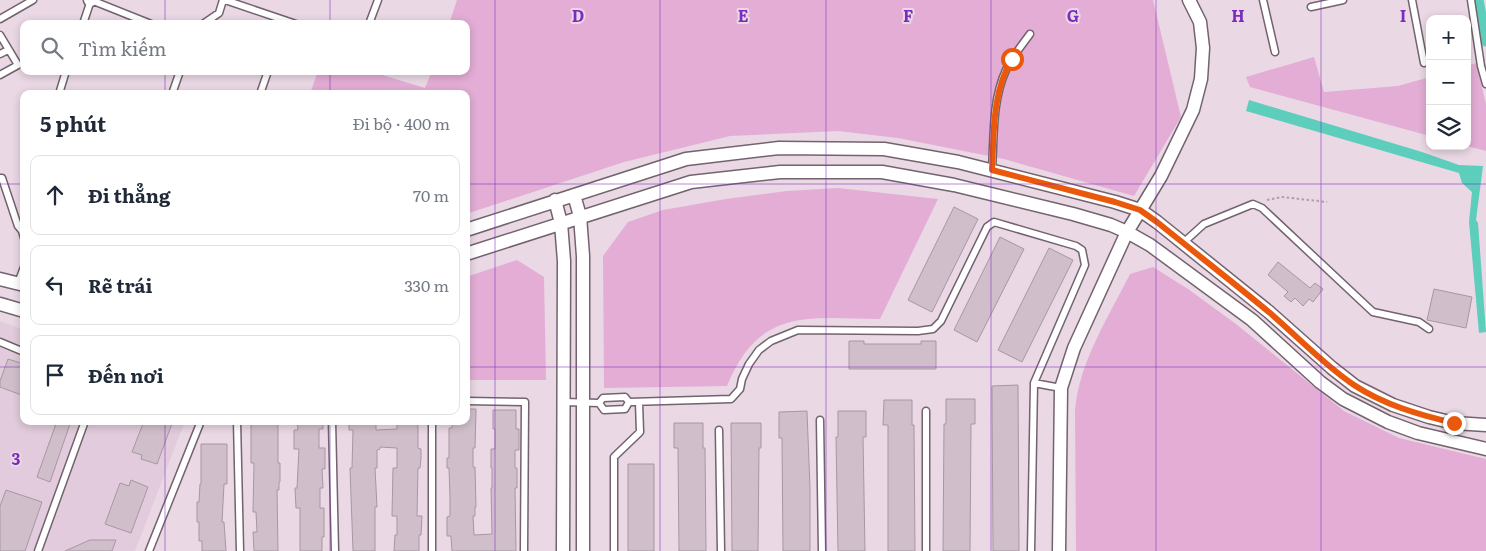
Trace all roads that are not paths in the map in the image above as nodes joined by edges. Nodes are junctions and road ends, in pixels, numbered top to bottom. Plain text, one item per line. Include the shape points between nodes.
1 (33, 0) edge
2 (91, 0) edge
3 (224, 0) edge
4 (378, 0) edge
5 (1189, 0) edge
6 (1263, 0) edge
7 (1343, 0) edge
8 (1412, 0) edge
9 (1471, 0) edge
10 (1311, 7) dead end
11 (0, 19) edge
12 (84, 20) edge
13 (141, 20) edge
14 (209, 20) edge
15 (279, 20) edge
16 (370, 20) edge
17 (0, 34) edge
18 (1030, 34) dead end
19 (8, 50) junction
20 (1275, 52) dead end
21 (0, 54) edge
22 (1424, 64) dead end
23 (0, 75) edge
24 (65, 75) edge
25 (179, 75) edge
26 (267, 75) edge
27 (1486, 84) edge
28 (60, 90) edge
29 (173, 90) edge
30 (261, 90) edge
31 (992, 170) junction
32 (0, 178) edge
33 (574, 195) junction
34 (555, 200) junction
35 (1140, 210) junction
36 (580, 216) junction
37 (561, 223) junction
38 (20, 228) edge
39 (470, 229) edge
40 (1128, 232) junction
41 (1183, 243) junction
42 (470, 253) edge
43 (0, 279) edge
44 (20, 284) edge
45 (0, 304) edge
46 (20, 309) edge
47 (1429, 329) dead end
48 (0, 342) edge
49 (20, 350) edge
50 (1034, 384) junction
51 (1061, 388) junction
52 (470, 402) edge
53 (564, 402) junction
54 (584, 402) junction
55 (628, 402) junction
56 (640, 402) junction
57 (599, 403) junction
58 (926, 411) dead end
59 (820, 420) dead end
60 (84, 425) edge
61 (198, 425) edge
62 (237, 425) edge
63 (332, 425) edge
64 (432, 425) edge
65 (1486, 425) edge
66 (719, 430) dead end
67 (1486, 449) edge
68 (38, 551) edge
69 (149, 551) edge
70 (240, 551) edge
71 (336, 551) edge
72 (432, 551) edge
73 (524, 551) edge
74 (563, 551) edge
75 (583, 551) edge
76 (614, 551) edge
77 (721, 551) edge
78 (822, 551) edge
79 (926, 551) edge
80 (1031, 551) edge
81 (1059, 551) edge

1 - 11 lane
2 - 12 lane
2 - 13 lane
3 - 14 lane via 219,13
3 - 15 lane
4 - 16 lane
5 - 35 street via 1200,22 1202,79 1193,110 1161,176
6 - 20 lane
7 - 10 lane
8 - 22 lane
9 - 27 lane
17 - 19 lane
18 - 31 lane via 1007,68 999,88
19 - 21 lane
19 - 23 lane via 18,65
24 - 28 lane
25 - 29 lane
26 - 30 lane
31 - 33 street via 884,149 779,148 686,159
31 - 35 street
32 - 38 lane
33 - 34 street
33 - 36 street
34 - 37 street
34 - 39 street
35 - 40 street
35 - 41 street
36 - 37 street
36 - 40 street via 690,182 780,172 882,172 954,185 1072,214
36 - 54 street
37 - 42 street
37 - 53 street
40 - 51 street via 1074,348
40 - 67 street via 1252,320 1343,399 1418,433
41 - 47 lane via 1204,224 1252,204 1262,208 1373,312 1419,322
41 - 65 street via 1270,312 1355,386 1392,405 1429,417
43 - 44 street
45 - 46 street
48 - 49 lane
50 - 51 lane
50 - 56 lane via 1085,265 1084,256 1076,246 994,222 987,227 941,321 933,329 798,330 771,341 759,350 745,371 740,389 731,399
50 - 80 lane
51 - 81 street
52 - 73 lane via 525,402
53 - 54 lane
53 - 74 street
54 - 57 lane
54 - 75 street
55 - 56 lane
55 - 57 lane via 625,397 603,398
55 - 57 lane via 625,409 604,410
56 - 76 lane via 640,432 614,457
58 - 79 lane
59 - 78 lane
60 - 68 lane
61 - 69 lane
62 - 70 lane
63 - 71 lane
64 - 72 lane
66 - 77 lane

